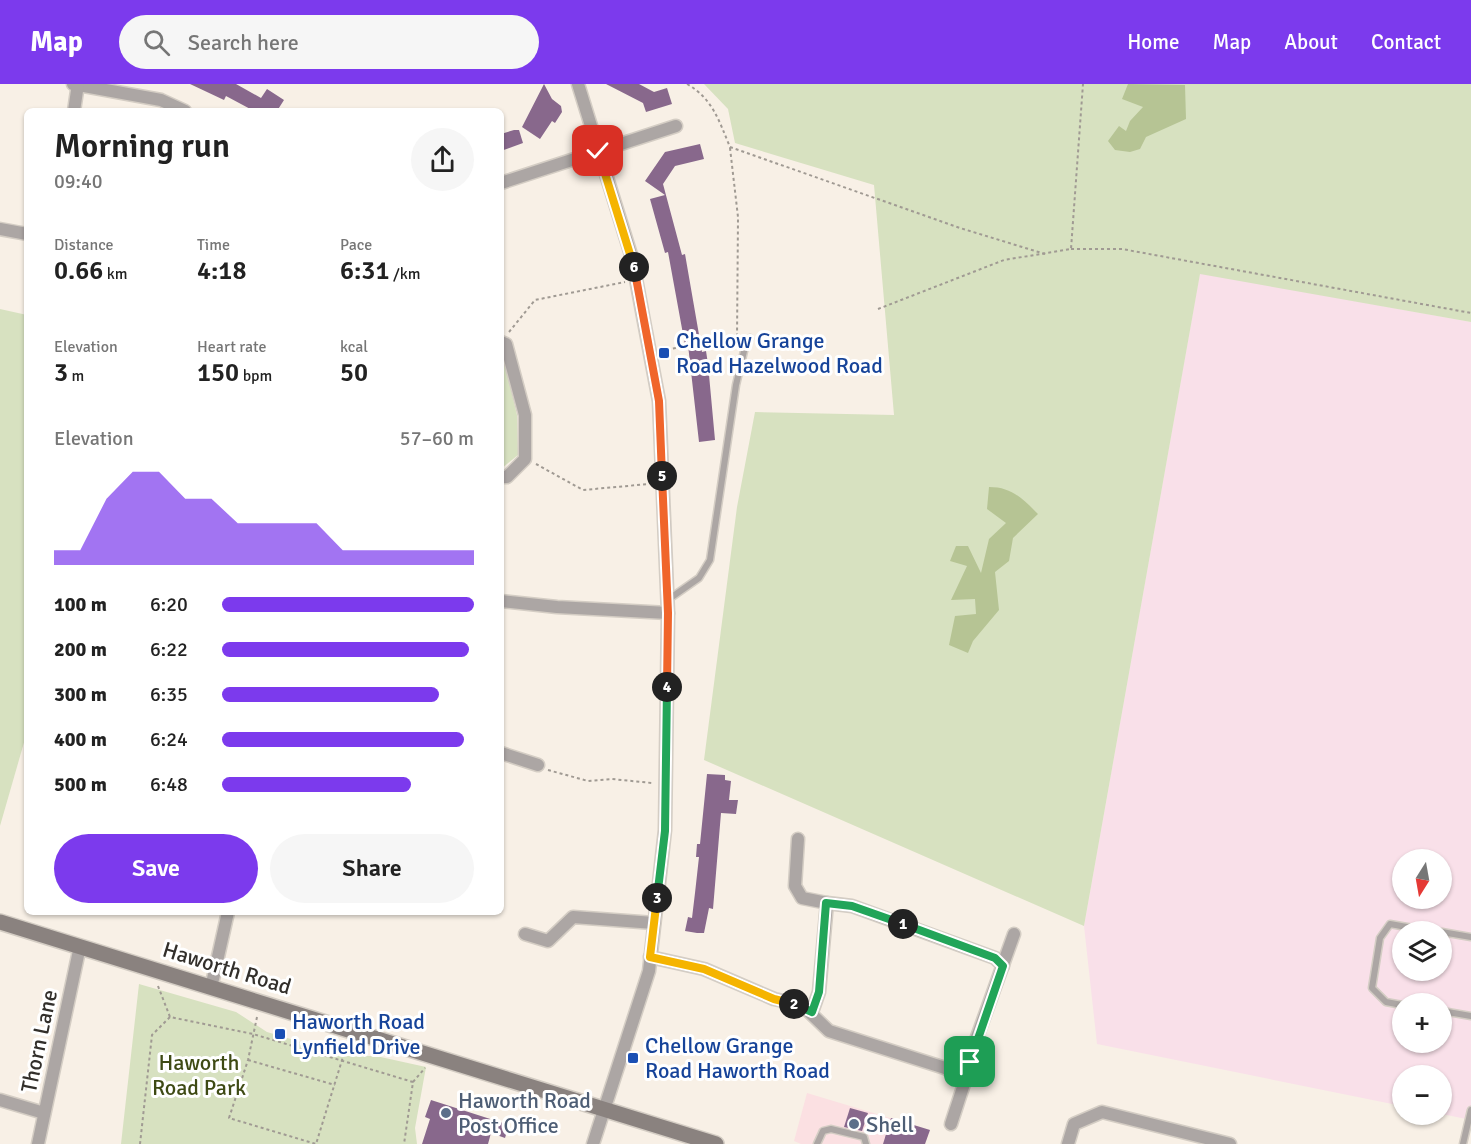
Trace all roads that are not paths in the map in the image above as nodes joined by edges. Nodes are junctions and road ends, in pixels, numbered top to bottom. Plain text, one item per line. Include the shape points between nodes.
1 (73, 84) edge
2 (78, 84) edge
3 (578, 84) edge
4 (74, 108) edge
5 (178, 108) edge
6 (676, 126) dead end
7 (598, 151) junction
8 (504, 182) edge
9 (0, 229) edge
10 (24, 233) edge
11 (504, 337) edge
12 (750, 338) road end
13 (504, 477) edge
14 (668, 599) junction
15 (504, 601) edge
16 (668, 613) junction
17 (504, 754) edge
18 (538, 765) road end
19 (798, 839) dead end
20 (826, 903) junction
21 (227, 915) edge
22 (0, 922) edge
23 (654, 923) junction
24 (1392, 924) edge
25 (525, 934) dead end
26 (1014, 934) dead end
27 (1452, 934) edge
28 (1471, 937) edge
29 (80, 946) junction
30 (650, 957) junction
31 (1003, 966) junction
32 (211, 988) junction
33 (1392, 1003) edge
34 (812, 1012) junction
35 (1452, 1013) edge
36 (1471, 1016) edge
37 (962, 1078) junction
38 (0, 1100) edge
39 (606, 1109) junction
40 (1471, 1110) edge
41 (45, 1113) junction
42 (951, 1124) dead end
43 (38, 1144) edge
44 (593, 1144) edge
45 (716, 1144) edge
46 (817, 1144) edge
47 (866, 1144) edge
48 (1068, 1144) edge
49 (1230, 1144) edge
50 (1463, 1144) edge

1 - 2 street
2 - 4 street
2 - 5 street via 161,100
3 - 7 street
6 - 7 street
7 - 8 street
7 - 14 street via 636,279 659,401
9 - 10 street
11 - 13 street via 525,415 525,459
12 - 14 lane via 736,385 710,560 699,578
14 - 16 street
15 - 16 street
16 - 23 street via 665,831
17 - 18 street
19 - 20 street via 795,886 802,898
20 - 31 street via 852,906 995,958
20 - 34 street via 819,992
21 - 32 street
22 - 29 main road, Haworth Road
23 - 25 street via 573,917 548,941
23 - 30 street
24 - 33 lane via 1380,938 1372,988
26 - 31 street
27 - 28 lane
29 - 32 main road, Haworth Road
29 - 41 street, Thorn Lane
30 - 34 street via 720,975
30 - 39 street
31 - 37 street
32 - 39 main road, Haworth Road
34 - 37 street via 830,1031 945,1068
35 - 36 lane
37 - 42 street via 964,1084
38 - 41 street
39 - 44 street
39 - 45 main road, Haworth Road
40 - 50 lane
41 - 43 street, Thorn Lane
46 - 47 lane via 823,1131 831,1129 864,1137
48 - 49 street via 1074,1124 1102,1112

